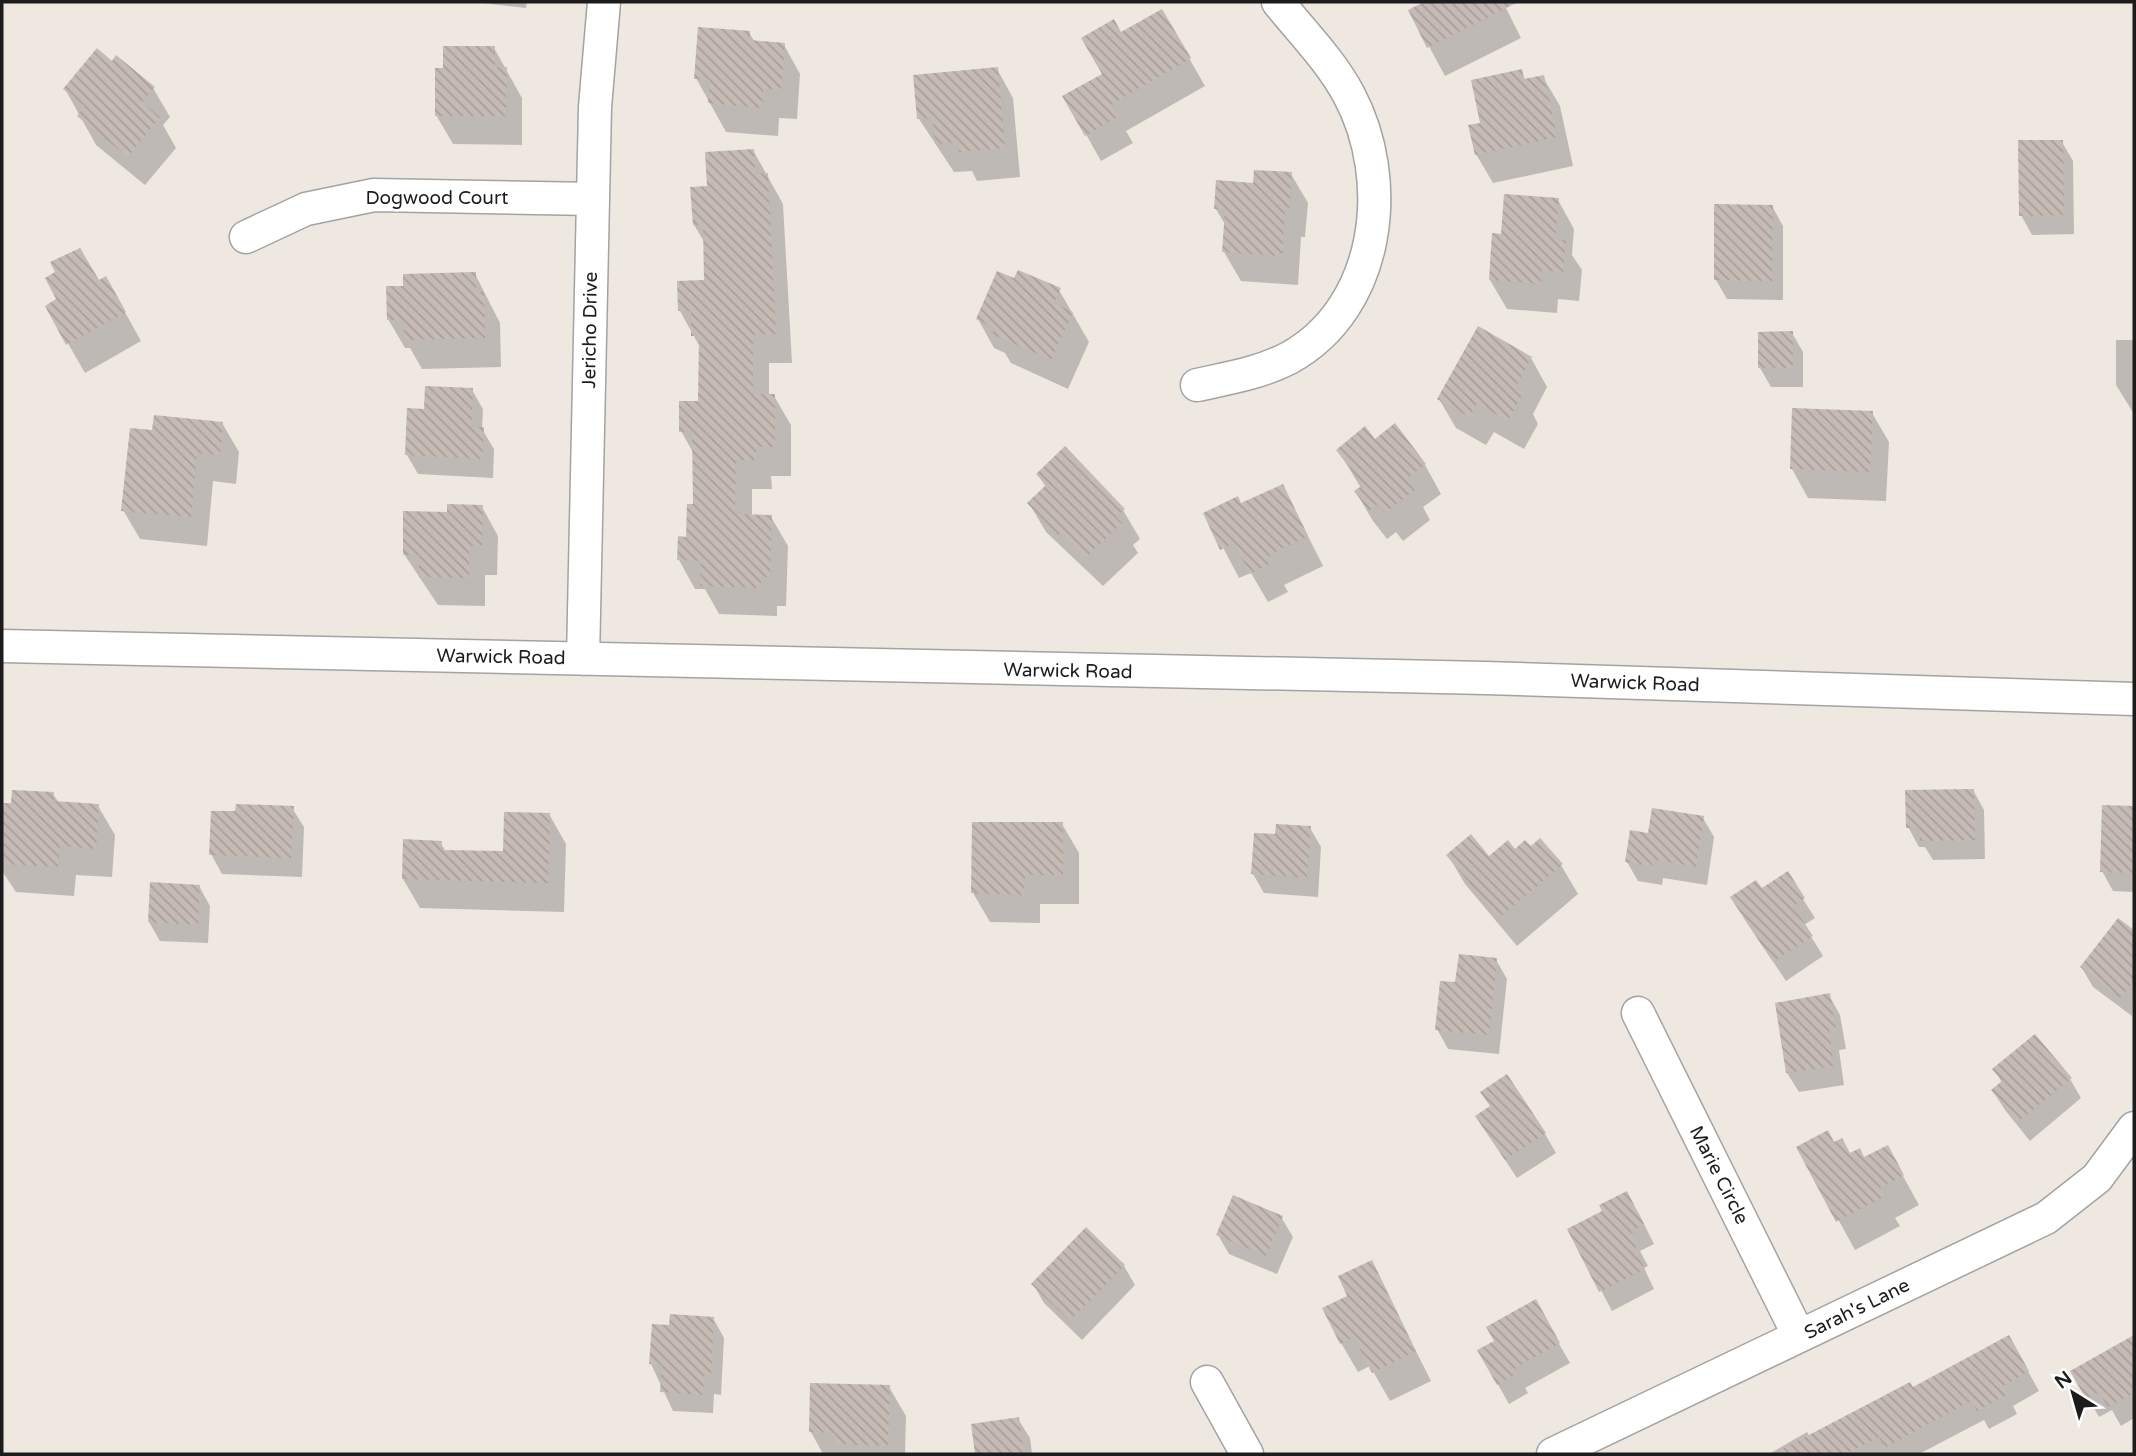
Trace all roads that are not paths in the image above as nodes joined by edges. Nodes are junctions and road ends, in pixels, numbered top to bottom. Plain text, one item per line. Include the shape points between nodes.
1 (604, 2) edge
2 (1278, 2) edge
3 (593, 200) junction
4 (246, 237) dead end
5 (1198, 385) dead end
6 (2, 646) edge
7 (583, 659) junction
8 (2134, 699) edge
9 (1638, 1013) dead end
10 (2134, 1128) edge
11 (1799, 1336) junction
12 (1207, 1382) dead end
13 (1247, 1454) edge
14 (1553, 1454) edge

1 - 3 street, Jericho Drive
2 - 5 street via 1344,87 1365,135 1374,177 1369,250 1349,303 1319,335 1290,357 1256,372
3 - 4 street, Dogwood Court via 374,195 306,209
3 - 7 street, Jericho Drive
6 - 7 street, Warwick Road
7 - 8 street, Warwick Road via 1485,678
9 - 11 street, Marie Circle
10 - 11 street, Sarah's Lane via 2097,1178 2046,1218
11 - 14 street, Sarah's Lane
12 - 13 street

